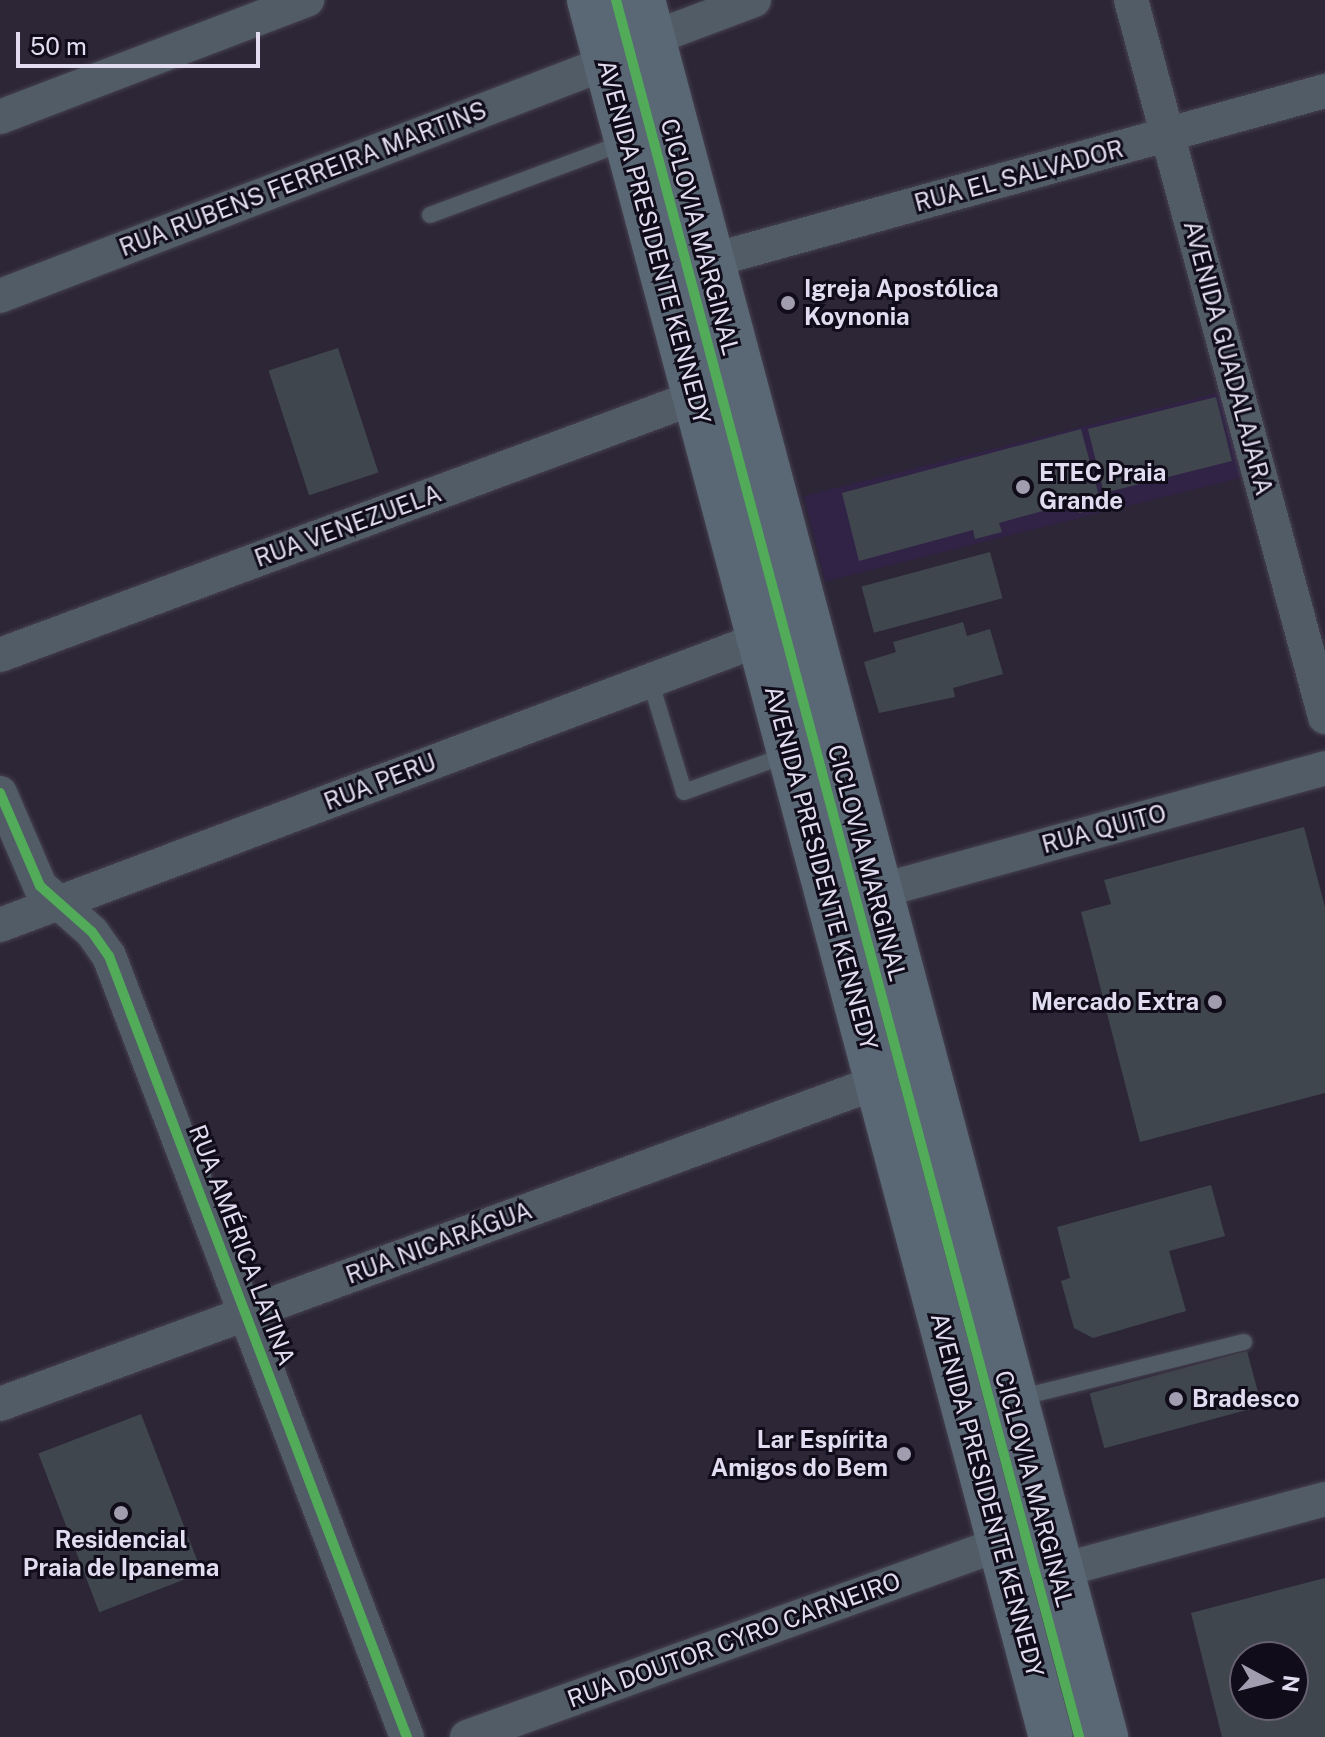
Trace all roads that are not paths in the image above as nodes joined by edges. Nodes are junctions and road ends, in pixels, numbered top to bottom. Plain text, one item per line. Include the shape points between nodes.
1 (307, 0) edge
2 (589, 0) edge
3 (754, 0) edge
4 (1131, 0) edge
5 (648, 19) edge
6 (606, 63) junction
7 (1325, 91) edge
8 (0, 117) edge
9 (1168, 135) junction
10 (628, 142) junction
11 (430, 215) dead end
12 (713, 260) junction
13 (0, 296) edge
14 (696, 397) junction
15 (761, 639) junction
16 (0, 655) edge
17 (650, 680) junction
18 (1325, 717) edge
19 (791, 753) junction
20 (1325, 768) edge
21 (0, 793) edge
22 (883, 890) junction
23 (56, 904) junction
24 (0, 925) edge
25 (878, 1082) junction
26 (247, 1314) junction
27 (1244, 1342) dead end
28 (1016, 1399) junction
29 (0, 1404) edge
30 (1325, 1499) edge
31 (1000, 1544) junction
32 (1062, 1570) junction
33 (407, 1737) edge
34 (467, 1737) edge
35 (1051, 1737) edge
36 (1106, 1737) edge

1 - 8 street
2 - 6 main road, AVENIDA PRESIDENTE KENNEDY
3 - 5 street
4 - 9 street, AVENIDA GUADALAJARA
5 - 12 main road
6 - 10 main road, AVENIDA PRESIDENTE KENNEDY
6 - 13 street, RUA RUBENS FERREIRA MARTINS
7 - 9 street, RUA EL SALVADOR
9 - 12 street, RUA EL SALVADOR
9 - 18 street, AVENIDA GUADALAJARA
10 - 11 lane
10 - 14 main road, AVENIDA PRESIDENTE KENNEDY
12 - 22 main road
14 - 15 main road, AVENIDA PRESIDENTE KENNEDY
14 - 16 street, RUA VENEZUELA
15 - 17 street, RUA PERU
15 - 19 main road, AVENIDA PRESIDENTE KENNEDY
17 - 19 lane via 684,792
17 - 23 street, RUA PERU
19 - 25 main road, AVENIDA PRESIDENTE KENNEDY
20 - 22 street, RUA QUITO
21 - 23 street, RUA AMÉRICA LATINA via 27,862
22 - 28 main road
23 - 24 street, RUA PERU
23 - 26 street, RUA AMÉRICA LATINA via 92,932 109,956
25 - 26 street, RUA NICARÁGUA
25 - 31 main road, AVENIDA PRESIDENTE KENNEDY
26 - 29 street, RUA NICARÁGUA
26 - 33 street, RUA AMÉRICA LATINA
27 - 28 lane
28 - 32 main road
30 - 32 street
31 - 32 street
31 - 34 street, RUA DOUTOR CYRO CARNEIRO
31 - 35 main road, AVENIDA PRESIDENTE KENNEDY
32 - 36 main road

